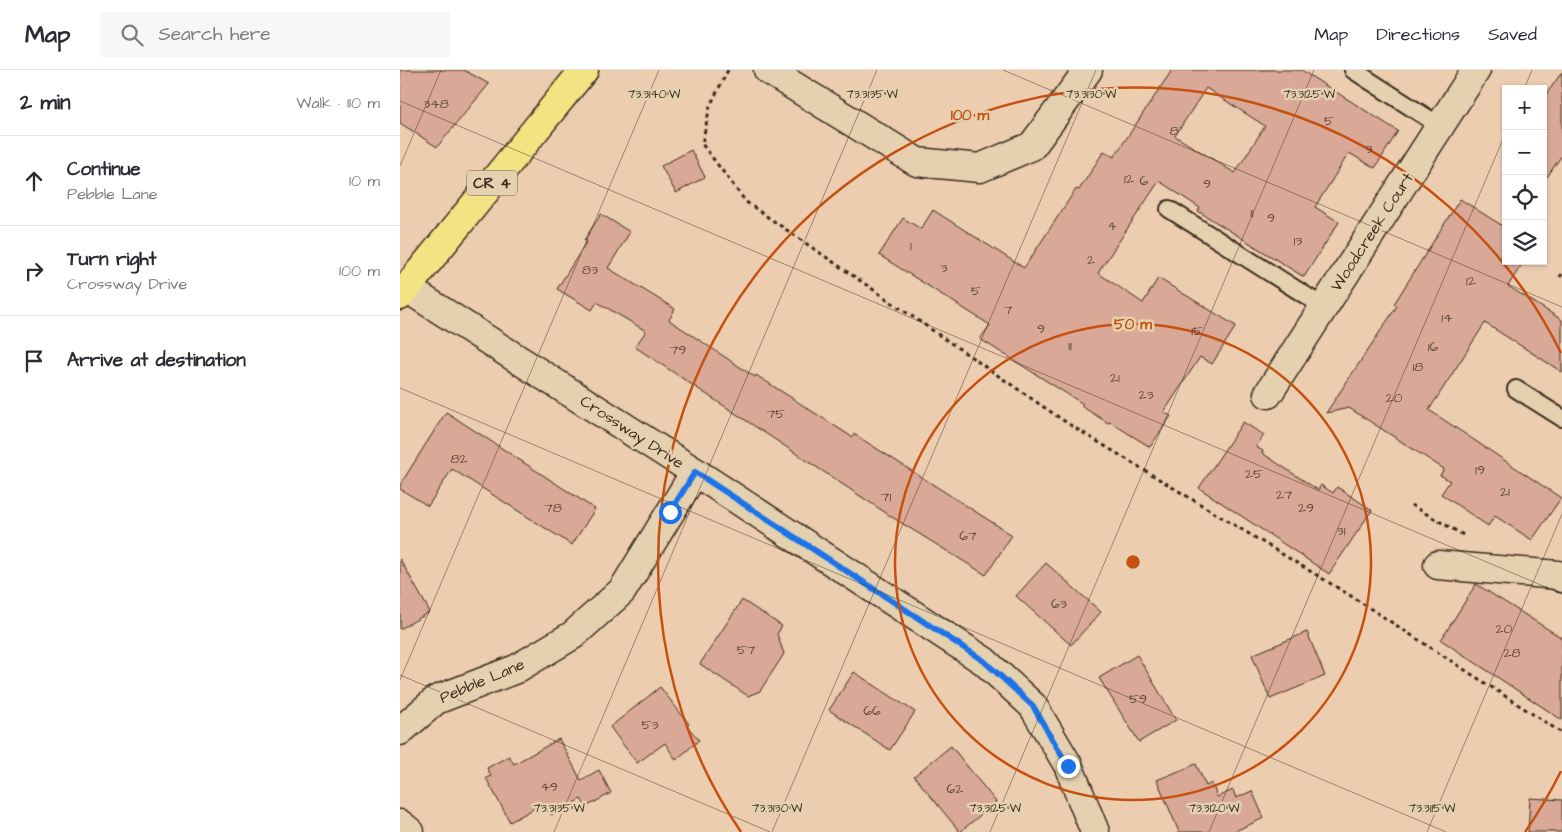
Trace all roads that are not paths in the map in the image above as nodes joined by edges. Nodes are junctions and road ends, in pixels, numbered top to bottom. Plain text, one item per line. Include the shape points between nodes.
1 (584, 70) edge
2 (768, 70) edge
3 (1088, 70) edge
4 (1353, 70) edge
5 (1476, 70) edge
6 (1440, 126) junction
7 (1169, 209) dead end
8 (403, 292) edge
9 (1324, 307) junction
10 (1516, 389) dead end
11 (1268, 394) dead end
12 (1562, 418) edge
13 (695, 472) junction
14 (1438, 565) dead end
15 (1562, 578) edge
16 (400, 731) edge
17 (400, 824) edge
18 (410, 832) edge
19 (1096, 832) edge

1 - 8 main road, CR 4
2 - 3 street via 916,162 980,168 1032,146
4 - 6 lane
5 - 6 street, Woodcreek Court
6 - 9 street, Woodcreek Court
7 - 9 lane
8 - 13 street, Crossway Drive
9 - 11 street, Woodcreek Court
10 - 12 lane
13 - 16 street, Pebble Lane via 622,591 573,635 516,669 436,700
13 - 19 street, Crossway Drive via 984,661 1033,706 1068,766
14 - 15 street via 1558,575
17 - 18 street

